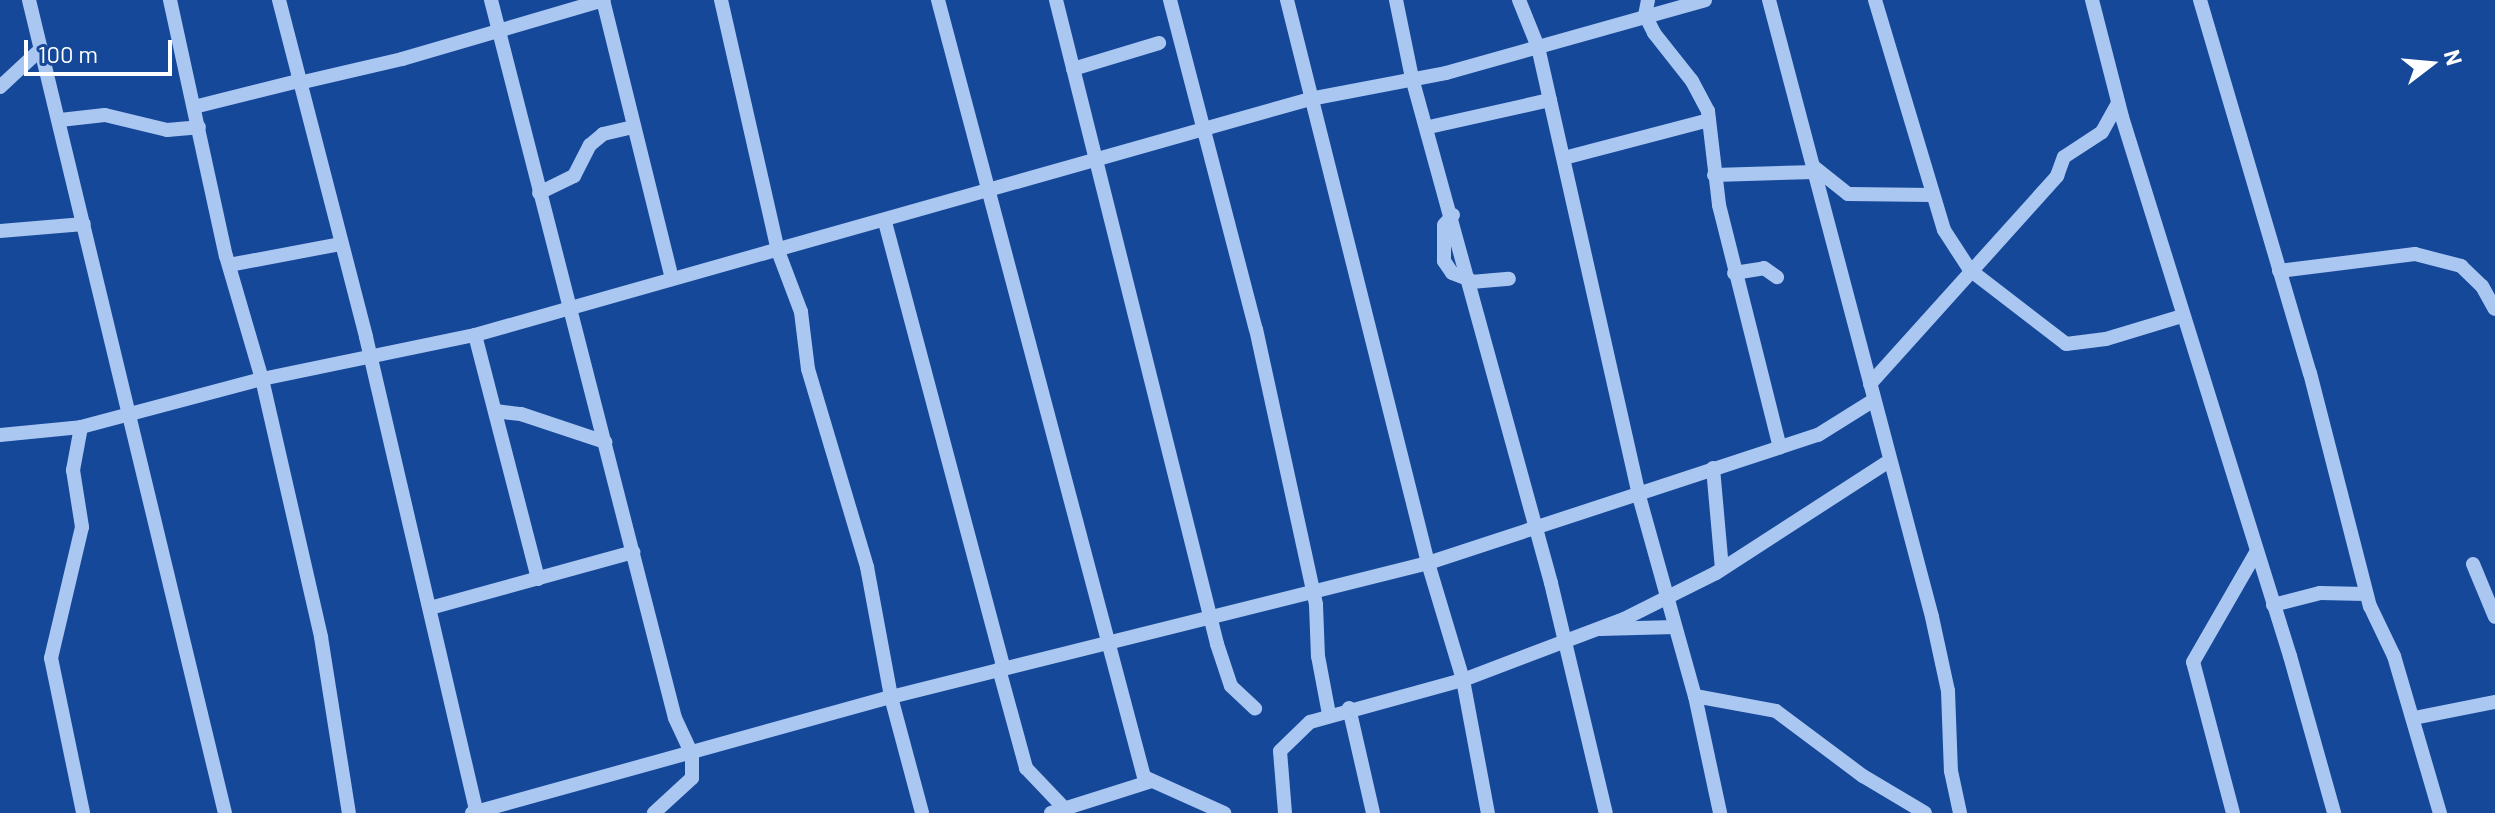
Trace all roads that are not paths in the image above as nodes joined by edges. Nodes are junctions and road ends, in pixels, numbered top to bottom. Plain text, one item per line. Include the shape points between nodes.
1 (29, 0) edge
2 (170, 0) edge
3 (279, 0) edge
4 (491, 0) edge
5 (603, 0) edge
6 (721, 0) edge
7 (938, 0) edge
8 (1056, 0) edge
9 (1170, 0) edge
10 (1287, 0) edge
11 (1396, 0) edge
12 (1519, 0) edge
13 (1648, 0) edge
14 (1705, 0) edge
15 (1769, 0) edge
16 (1875, 0) edge
17 (2092, 0) edge
18 (2200, 0) edge
19 (1645, 15) junction
20 (499, 29) junction
21 (1159, 43) dead end
22 (1538, 47) junction
23 (41, 49) junction
24 (1073, 69) junction
25 (1412, 78) junction
26 (299, 82) junction
27 (0, 87) edge
28 (1310, 99) junction
29 (1550, 100) junction
30 (2118, 102) junction
31 (194, 107) junction
32 (60, 120) junction
33 (1709, 120) junction
34 (199, 127) junction
35 (634, 127) junction
36 (1429, 127) junction
37 (1204, 132) junction
38 (1564, 158) junction
39 (1097, 160) junction
40 (1814, 170) junction
41 (1714, 175) junction
42 (988, 189) junction
43 (539, 193) junction
44 (1932, 195) junction
45 (885, 222) junction
46 (84, 224) junction
47 (0, 231) edge
48 (340, 244) junction
49 (778, 251) junction
50 (229, 265) junction
51 (1970, 270) junction
52 (2279, 271) junction
53 (1734, 273) junction
54 (1777, 277) dead end
55 (672, 278) junction
56 (1509, 279) dead end
57 (1470, 281) junction
58 (571, 307) junction
59 (2495, 309) edge
60 (2182, 316) junction
61 (475, 335) junction
62 (371, 361) junction
63 (262, 379) junction
64 (1870, 384) junction
65 (1874, 400) junction
66 (495, 411) junction
67 (131, 415) junction
68 (81, 427) junction
69 (0, 435) edge
70 (605, 442) junction
71 (1780, 447) junction
72 (1889, 461) junction
73 (1713, 468) junction
74 (1639, 496) junction
75 (1536, 528) junction
76 (633, 552) junction
77 (2255, 554) junction
78 (1428, 563) junction
79 (2473, 564) dead end
80 (1722, 568) junction
81 (538, 579) junction
82 (1313, 590) junction
83 (2366, 594) junction
84 (1666, 598) junction
85 (2273, 605) junction
86 (430, 608) junction
87 (1210, 616) junction
88 (2495, 617) edge
89 (1675, 627) junction
90 (1595, 628) junction
91 (1565, 640) junction
92 (1109, 644) junction
93 (1002, 669) junction
94 (1463, 680) junction
95 (1695, 696) junction
96 (891, 697) junction
97 (2495, 702) edge
98 (1255, 708) dead end
99 (1349, 708) junction
100 (1329, 714) junction
101 (2414, 718) junction
102 (692, 754) junction
103 (1149, 782) junction
104 (917, 810) edge
105 (1058, 811) edge
106 (474, 812) edge
107 (83, 813) edge
108 (225, 813) edge
109 (349, 813) edge
110 (654, 813) edge
111 (1224, 813) edge
112 (1285, 813) edge
113 (1373, 813) edge
114 (1488, 813) edge
115 (1606, 813) edge
116 (1720, 813) edge
117 (1925, 813) edge
118 (1960, 813) edge
119 (2233, 813) edge
120 (2334, 813) edge
121 (2440, 813) edge

1 - 23 street
2 - 31 street
3 - 26 street
4 - 20 street
5 - 20 street
5 - 35 street
6 - 49 street
7 - 42 street
8 - 24 street
9 - 37 street
10 - 28 street
11 - 25 street
12 - 22 street
13 - 19 street
14 - 19 street
15 - 40 street
16 - 44 street via 1909,101
17 - 30 street
18 - 52 street
19 - 22 street
19 - 33 street via 1701,94
20 - 26 street
20 - 43 street
21 - 24 street
22 - 25 street
22 - 29 street
23 - 27 street
23 - 32 street
24 - 39 street
25 - 28 street
25 - 36 street
26 - 31 street
26 - 48 street
28 - 37 street
28 - 78 street
29 - 36 street
29 - 38 street
30 - 51 street via 2102,132 2064,157 2057,176
30 - 60 street
31 - 34 street
32 - 34 street via 105,115 167,130
32 - 46 street
33 - 38 street
33 - 41 street
34 - 50 street
35 - 43 street via 603,134 590,145 574,176
35 - 55 street
36 - 57 street
37 - 39 street
37 - 82 street via 1256,329
38 - 74 street
39 - 42 street
39 - 87 street
40 - 41 street
40 - 44 street via 1848,194
40 - 64 street
41 - 53 street
42 - 45 street
42 - 92 street
43 - 58 street
44 - 51 street via 1947,239
45 - 49 street
45 - 93 street
46 - 47 street
46 - 67 street
48 - 50 street
48 - 62 street
49 - 55 street
49 - 96 street via 791,277 808,369 867,567
50 - 63 street
51 - 60 street via 2066,344 2106,339
51 - 64 street
52 - 59 street via 2415,254 2461,266 2482,286
52 - 83 street
53 - 54 street via 1764,268
53 - 71 street
55 - 58 street
56 - 57 street
57 - 75 street
58 - 61 street
58 - 70 street
60 - 77 street
61 - 62 street
61 - 66 street
62 - 63 street
62 - 86 street
63 - 67 street
63 - 109 street via 321,637
64 - 65 street
65 - 71 street via 1832,428
65 - 72 street
66 - 70 street via 521,414
66 - 81 street
67 - 68 street
67 - 108 street
68 - 69 street
68 - 107 street via 73,470 82,527 51,658
70 - 76 street
71 - 73 street
72 - 80 street
72 - 118 street via 1947,683 1951,771
73 - 74 street
73 - 80 street
74 - 75 street
74 - 84 street
75 - 78 street
75 - 91 street
76 - 81 street
76 - 102 street via 675,718
77 - 85 street
77 - 119 street via 2193,662
78 - 82 street
78 - 94 street
79 - 88 street
80 - 84 street
81 - 86 street
82 - 87 street
82 - 100 street
83 - 85 street via 2320,593
83 - 101 street
84 - 89 street
84 - 90 street
85 - 120 street
86 - 106 street
87 - 92 street
87 - 98 street via 1231,686
89 - 90 street via 1622,632
89 - 95 street
90 - 91 street
91 - 94 street
91 - 115 street
92 - 93 street
92 - 103 street
93 - 96 street
93 - 105 street via 1026,768
94 - 99 street
94 - 114 street
95 - 116 street
95 - 117 street via 1776,711 1863,776
96 - 102 street
96 - 104 street
97 - 101 street
99 - 100 street
99 - 113 street
100 - 112 street via 1299,729 1280,751
101 - 121 street
102 - 106 street
102 - 110 street via 695,770 686,786
103 - 105 street
103 - 111 street

